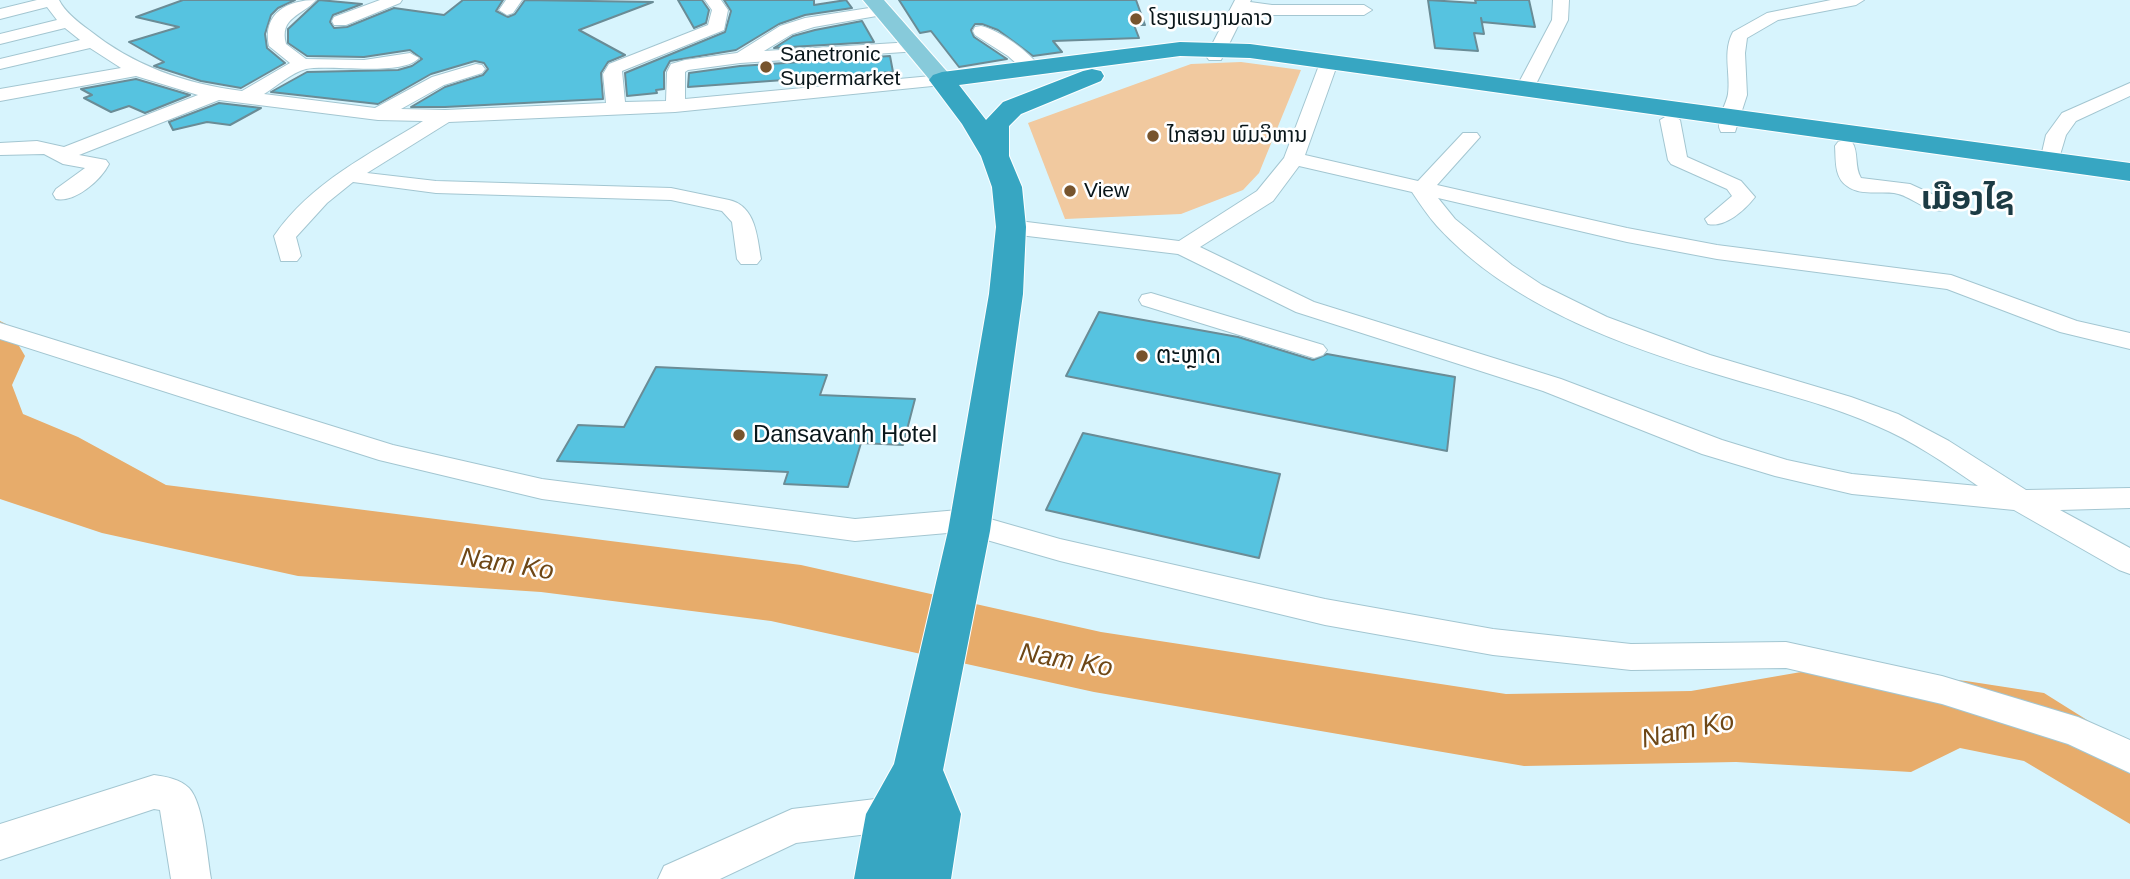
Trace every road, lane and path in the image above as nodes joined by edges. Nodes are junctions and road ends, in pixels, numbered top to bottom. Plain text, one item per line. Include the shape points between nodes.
1 (308, 0) edge
2 (394, 0) edge
3 (713, 0) edge
4 (1561, 0) edge
5 (1856, 0) edge
6 (51, 1) edge
7 (1242, 3) edge
8 (878, 6) edge
9 (1364, 10) dead end
10 (0, 14) edge
11 (340, 21) dead end
12 (68, 22) junction
13 (981, 31) dead end
14 (0, 39) edge
15 (93, 41) junction
16 (913, 47) junction
17 (1216, 52) junction
18 (410, 58) dead end
19 (740, 58) junction
20 (0, 64) edge
21 (302, 64) junction
22 (1032, 68) junction
23 (1327, 68) junction
24 (476, 69) dead end
25 (137, 70) junction
26 (1102, 72) junction
27 (946, 86) junction
28 (1487, 87) junction
29 (1525, 88) junction
30 (2130, 89) edge
31 (217, 94) junction
32 (0, 95) edge
33 (244, 98) junction
34 (675, 106) junction
35 (616, 108) junction
36 (377, 114) junction
37 (445, 116) junction
38 (1670, 120) junction
39 (1728, 122) junction
40 (1470, 137) dead end
41 (1845, 146) junction
42 (0, 149) edge
43 (64, 154) junction
44 (995, 156) junction
45 (1294, 159) junction
46 (2050, 161) junction
47 (2130, 172) edge
48 (350, 175) junction
49 (2130, 187) edge
50 (1421, 190) junction
51 (64, 194) dead end
52 (1937, 205) dead end
53 (1716, 219) dead end
54 (1012, 227) junction
55 (1183, 248) junction
56 (289, 256) dead end
57 (749, 258) dead end
58 (1261, 286) junction
59 (1150, 300) dead end
60 (1231, 325) junction
61 (0, 331) edge
62 (2130, 341) edge
63 (1314, 350) dead end
64 (2130, 498) edge
65 (2020, 499) junction
66 (970, 525) junction
67 (2130, 562) edge
68 (922, 750) junction
69 (2130, 757) edge
70 (892, 814) junction
71 (0, 842) edge
72 (191, 879) edge
73 (678, 879) edge
74 (881, 879) edge
75 (924, 879) edge

1 - 21 street via 280,17 275,27 278,46
2 - 11 street
3 - 35 street via 720,10 714,29 615,68
4 - 29 street via 1560,20
5 - 39 street via 1773,16 1739,36 1734,49 1737,102
6 - 10 street
6 - 12 street
7 - 9 street via 1272,10
7 - 17 street
8 - 16 main road
8 - 19 street via 786,30
12 - 14 street
12 - 15 street
13 - 22 street
15 - 20 street
15 - 25 street
16 - 19 street
16 - 27 main road
17 - 22 highway via 1180,49
17 - 23 highway
17 - 26 highway
17 - 28 highway
18 - 21 street via 364,65
19 - 34 street via 677,68
21 - 33 street
22 - 27 highway
23 - 28 highway
23 - 45 street
24 - 36 street via 439,81
25 - 31 street
25 - 32 street
26 - 27 highway
26 - 44 highway via 1012,108 996,125
27 - 34 street
27 - 44 highway
28 - 29 highway
28 - 38 highway
29 - 39 highway
30 - 46 street via 2069,117 2056,135
31 - 33 street
31 - 43 street
33 - 36 street
34 - 35 street
35 - 37 street
36 - 37 street
37 - 48 street
38 - 39 highway
38 - 53 street via 1678,160 1734,185 1744,197
39 - 41 highway
39 - 46 highway
40 - 50 street
41 - 49 highway
41 - 52 street via 1849,176 1855,183 1912,191
42 - 43 street via 34,146
43 - 51 street via 70,160 99,166
44 - 54 highway via 1007,187
45 - 50 street
45 - 55 street via 1265,195
46 - 47 highway
48 - 56 street via 319,198 285,236
48 - 57 street via 436,187 671,194 729,206 743,221
50 - 62 street via 1717,252 1951,282 2069,327
50 - 65 street via 1445,223 1488,259 1552,301 1701,361 1845,403 1890,421 1939,445
54 - 55 street
54 - 66 highway via 1006,295
55 - 58 street
58 - 60 street
58 - 65 street via 1305,307 1552,385 1712,447 1784,469 1852,484
59 - 60 street
60 - 63 street
61 - 66 street via 389,453 542,489 855,530
64 - 65 street
65 - 67 street
66 - 68 highway
66 - 69 street via 1325,612 1493,642 1631,657 1786,655 1942,690 2078,732
68 - 70 highway
68 - 75 highway via 935,814
70 - 73 street via 793,826
70 - 74 highway
71 - 72 street via 154,792 169,794 178,802

